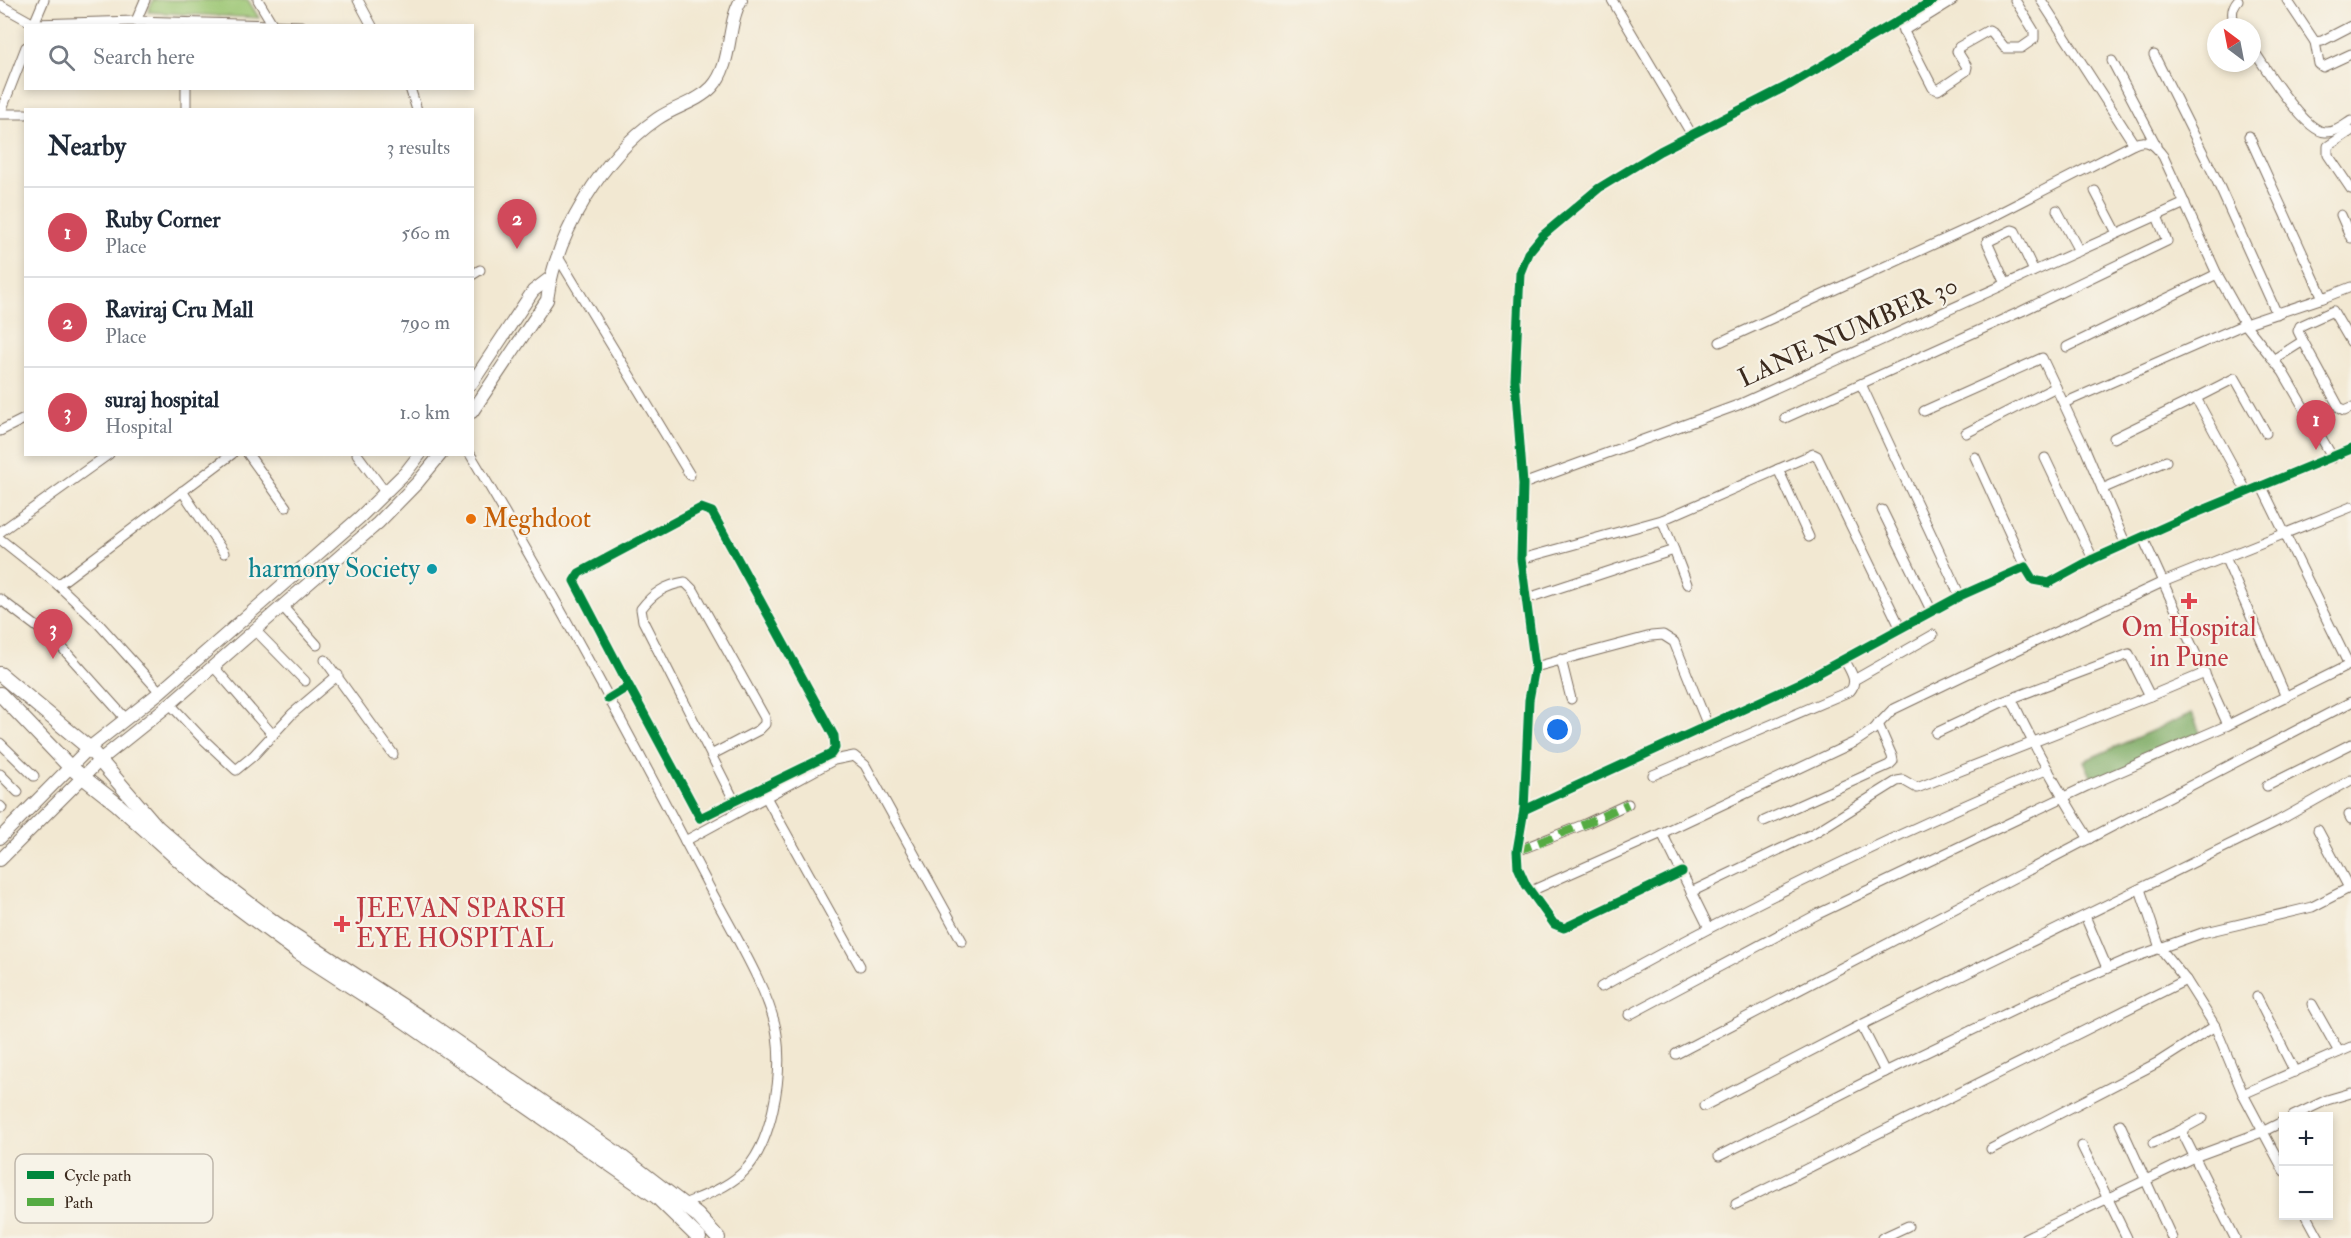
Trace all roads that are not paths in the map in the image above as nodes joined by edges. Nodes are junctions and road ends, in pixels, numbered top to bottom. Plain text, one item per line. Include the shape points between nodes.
1 (44, 0) edge
2 (145, 0) edge
3 (258, 0) edge
4 (358, 0) edge
5 (741, 0) edge
6 (1612, 0) edge
7 (1934, 0) edge
8 (1953, 0) edge
9 (2015, 0) edge
10 (2041, 0) edge
11 (2238, 0) edge
12 (2287, 0) edge
13 (0, 5) edge
14 (2234, 18) edge
15 (136, 21) junction
16 (32, 24) edge
17 (34, 24) edge
18 (60, 24) edge
19 (185, 24) edge
20 (272, 24) edge
21 (371, 24) edge
22 (1901, 27) junction
23 (2351, 27) edge
24 (2315, 42) junction
25 (24, 52) edge
26 (2351, 54) edge
27 (2154, 55) dead end
28 (2112, 61) dead end
29 (2261, 61) edge
30 (186, 90) edge
31 (411, 90) edge
32 (186, 108) edge
33 (416, 108) edge
34 (24, 114) edge
35 (2351, 121) edge
36 (2351, 130) edge
37 (1692, 135) junction
38 (2249, 136) dead end
39 (2134, 144) junction
40 (2157, 147) junction
41 (2351, 189) edge
42 (2095, 190) dead end
43 (2185, 203) junction
44 (2057, 210) dead end
45 (2341, 215) dead end
46 (2157, 216) junction
47 (1980, 223) junction
48 (2117, 233) junction
49 (1986, 238) dead end
50 (2351, 238) edge
51 (2079, 251) junction
52 (558, 257) junction
53 (2034, 271) junction
54 (2217, 274) junction
55 (550, 278) junction
56 (2006, 284) junction
57 (2351, 287) edge
58 (2323, 298) junction
59 (2277, 314) junction
60 (2245, 324) junction
61 (1720, 342) dead end
62 (2303, 342) junction
63 (2351, 342) edge
64 (2067, 347) dead end
65 (2273, 360) junction
66 (474, 380) edge
67 (1861, 384) junction
68 (2056, 387) junction
69 (2196, 398) junction
70 (2064, 403) junction
71 (2351, 408) edge
72 (474, 409) edge
73 (1924, 411) dead end
74 (1785, 418) dead end
75 (24, 419) edge
76 (0, 431) edge
77 (1966, 433) dead end
78 (2266, 433) dead end
79 (2114, 438) dead end
80 (2351, 449) edge
81 (106, 456) edge
82 (229, 456) edge
83 (249, 456) edge
84 (358, 456) edge
85 (418, 456) edge
86 (439, 456) edge
87 (471, 456) edge
88 (1975, 457) dead end
89 (2333, 458) junction
90 (2045, 459) dead end
91 (2166, 461) dead end
92 (1778, 470) junction
93 (690, 475) dead end
94 (1523, 484) junction
95 (2262, 487) junction
96 (2102, 489) junction
97 (182, 491) junction
98 (385, 492) junction
99 (2247, 492) junction
100 (286, 507) dead end
101 (2351, 507) edge
102 (1882, 510) dead end
103 (1662, 520) junction
104 (0, 532) edge
105 (2284, 533) junction
106 (1809, 537) dead end
107 (2143, 538) junction
108 (0, 539) edge
109 (2126, 545) junction
110 (1674, 550) junction
111 (224, 553) dead end
112 (2225, 557) junction
113 (1521, 559) junction
114 (2093, 559) junction
115 (2025, 567) junction
116 (2163, 582) junction
117 (1686, 584) dead end
118 (58, 585) junction
119 (1960, 596) junction
120 (0, 598) edge
121 (1525, 598) junction
122 (282, 606) junction
123 (1932, 612) junction
124 (1901, 629) junction
125 (255, 630) junction
126 (1933, 635) dead end
127 (317, 645) dead end
128 (1561, 659) junction
129 (1844, 659) junction
130 (326, 660) dead end
131 (2350, 665) edge
132 (213, 666) junction
133 (1534, 667) junction
134 (2205, 673) junction
135 (0, 674) edge
136 (338, 675) junction
137 (1854, 680) junction
138 (305, 681) dead end
139 (629, 686) junction
140 (160, 692) junction
141 (2150, 696) junction
142 (2286, 697) junction
143 (608, 699) junction
144 (1571, 699) dead end
145 (2, 700) edge
146 (2012, 700) junction
147 (2351, 702) edge
148 (170, 704) junction
149 (126, 718) junction
150 (1878, 724) junction
151 (2228, 725) junction
152 (1708, 726) junction
153 (1936, 733) dead end
154 (273, 735) junction
155 (0, 743) edge
156 (2032, 743) junction
157 (2351, 744) edge
158 (89, 748) junction
159 (393, 754) dead end
160 (711, 755) junction
161 (100, 760) junction
162 (69, 766) junction
163 (2048, 769) junction
164 (0, 774) edge
165 (1890, 775) dead end
166 (34, 776) dead end
167 (1653, 776) dead end
168 (82, 777) junction
169 (1903, 780) junction
170 (2351, 780) edge
171 (2267, 786) dead end
172 (18, 792) dead end
173 (766, 797) junction
174 (735, 800) junction
175 (2063, 800) junction
176 (1628, 804) dead end
177 (1524, 810) junction
178 (1764, 821) dead end
179 (2318, 830) dead end
180 (1662, 833) junction
181 (0, 838) edge
182 (2089, 839) junction
183 (685, 841) junction
184 (1517, 851) junction
185 (0, 860) edge
186 (1682, 872) junction
187 (2350, 887) edge
188 (2140, 889) junction
189 (1531, 891) junction
190 (1691, 892) junction
191 (2085, 916) junction
192 (1709, 928) junction
193 (962, 941) dead end
194 (2160, 948) junction
195 (860, 966) dead end
196 (2107, 968) junction
197 (2186, 980) junction
198 (1601, 987) dead end
199 (2257, 997) dead end
200 (2312, 1004) dead end
201 (1629, 1015) dead end
202 (1861, 1025) junction
203 (2215, 1026) junction
204 (2351, 1047) edge
205 (2339, 1052) junction
206 (1676, 1054) dead end
207 (1885, 1072) junction
208 (2295, 1072) junction
209 (2351, 1093) edge
210 (2243, 1094) junction
211 (1704, 1106) dead end
212 (2302, 1112) edge
213 (2203, 1118) dead end
214 (2279, 1123) edge
215 (2120, 1124) dead end
216 (2181, 1130) junction
217 (2262, 1132) junction
218 (2153, 1143) dead end
219 (2082, 1146) dead end
220 (1991, 1149) dead end
221 (1719, 1156) dead end
222 (2194, 1157) junction
223 (2280, 1166) edge
224 (2146, 1181) junction
225 (2108, 1199) junction
226 (1736, 1204) dead end
227 (678, 1208) junction
228 (2310, 1220) edge
229 (1908, 1226) dead end
230 (699, 1238) edge
231 (718, 1238) edge
232 (1882, 1238) edge
233 (2025, 1238) edge
234 (2127, 1238) edge
235 (2172, 1238) edge
236 (2235, 1238) edge
237 (2319, 1238) edge

1 - 17 street
2 - 15 street
3 - 20 street
4 - 21 street
5 - 52 main road via 732,21 723,66 713,86 657,119 618,153 573,219
6 - 37 street
7 - 22 street
8 - 22 street
9 - 22 street via 2034,31 2034,39 2021,48 2006,48 1989,30 1959,47 1957,51 1966,71 1938,90
10 - 39 street
11 - 14 street
12 - 24 street
13 - 16 street
15 - 18 street
15 - 19 street
22 - 37 street
23 - 24 street
24 - 26 street via 2323,67
25 - 34 street via 0,114
27 - 59 street
28 - 40 street
29 - 35 street via 2308,124 2323,133
30 - 32 street
31 - 33 street
36 - 41 street via 2328,146 2328,155
37 - 94 street via 1599,188 1542,236 1528,253 1520,273 1515,380
38 - 58 street
39 - 40 street via 2149,142
39 - 47 street
40 - 43 street
42 - 48 street
43 - 46 street, LANE NUMBER 30
43 - 54 street
44 - 51 street
45 - 50 street
46 - 48 street, LANE NUMBER 30
46 - 67 street via 2167,241
47 - 49 street
47 - 61 street
48 - 51 street, LANE NUMBER 30
51 - 53 street, LANE NUMBER 30
52 - 55 main road
52 - 93 street
53 - 56 street, LANE NUMBER 30
53 - 56 street via 2012,230 1987,242
54 - 60 street
54 - 64 street
55 - 66 main road via 534,291
55 - 72 main road via 547,300
56 - 94 street, LANE NUMBER 30 via 1738,405
57 - 58 street
58 - 59 street
59 - 60 street
60 - 65 street
60 - 70 street
62 - 63 street via 2300,326 2333,310
62 - 65 street
62 - 71 street via 2340,409
65 - 89 street
67 - 74 street
67 - 119 street
68 - 70 street
68 - 73 street via 2042,358
68 - 77 street
69 - 78 street via 2235,378
69 - 79 street
69 - 99 street
70 - 96 street
75 - 76 street
80 - 89 street
81 - 104 street
82 - 97 street
83 - 100 street
84 - 98 street
85 - 98 main road
86 - 122 main road via 378,523
87 - 143 street via 525,545
88 - 115 street
89 - 95 street
90 - 114 street
91 - 96 street
92 - 103 street
92 - 106 street
92 - 124 street via 1813,454 1817,456
94 - 113 street
95 - 99 street
95 - 105 street
96 - 109 street
97 - 111 street
97 - 118 street
98 - 140 main road
99 - 107 street
101 - 105 street
102 - 123 street
103 - 110 street
103 - 113 street
105 - 112 street
105 - 131 street
107 - 109 street
107 - 116 street
108 - 118 street
109 - 114 street
110 - 117 street
110 - 121 street
112 - 116 street
112 - 142 street
113 - 121 street
114 - 115 street via 2049,583 2033,580
115 - 119 street
116 - 134 street
116 - 150 street via 1892,710
118 - 140 street
119 - 123 street
120 - 149 street via 57,642
121 - 133 street
122 - 125 main road
122 - 127 street
123 - 124 street
124 - 129 street
125 - 132 main road
125 - 138 street
126 - 137 street
128 - 133 street
128 - 144 street
128 - 152 street via 1663,635 1674,642
129 - 137 street
129 - 152 street
130 - 136 street
131 - 142 street
132 - 148 main road
132 - 154 street
133 - 177 street
134 - 141 street
134 - 151 street
135 - 158 main road
136 - 154 street
136 - 159 street
137 - 167 street via 1853,687 1842,695
139 - 143 street
139 - 174 street via 700,818
139 - 174 street via 574,581 579,573 694,510 712,512 834,736 835,748 831,754
140 - 149 main road
141 - 146 street via 2129,654
141 - 156 street
142 - 151 street
143 - 183 street
145 - 162 main road
146 - 153 street
146 - 156 street
147 - 182 street
148 - 154 street via 237,770
148 - 161 main road
149 - 158 main road
150 - 178 street via 1892,756 1890,765
150 - 180 street via 1855,742
151 - 175 street
152 - 177 street
155 - 166 street
156 - 163 street
156 - 169 street via 1917,789
157 - 171 street
158 - 161 main road
158 - 162 main road
160 - 160 street via 640,609 651,596 672,584 685,582 694,591 765,718 759,730
160 - 174 street
161 - 168 main road
161 - 227 main road via 157,827 219,881 275,923 469,1050 606,1146
162 - 168 main road
162 - 181 main road
163 - 175 street
163 - 192 street via 1906,830
164 - 172 street
165 - 169 street
168 - 185 main road
168 - 227 main road via 200,879 298,952
169 - 190 street via 1814,833
170 - 188 street
173 - 183 street
173 - 193 street via 834,760 854,756 865,765
173 - 195 street
175 - 182 street
175 - 201 street via 1818,914
176 - 184 street
177 - 184 street
179 - 187 street
180 - 186 street
180 - 189 street
182 - 206 street
183 - 227 street via 768,1005 777,1034 779,1061 776,1095 759,1154 733,1180
184 - 189 street via 1518,871
186 - 189 street via 1564,928 1554,924
186 - 190 street
187 - 194 street via 2312,907 2202,933
188 - 191 street
188 - 194 street
190 - 192 street
191 - 196 street
191 - 202 street
192 - 198 street
194 - 196 street
194 - 197 street
196 - 207 street
197 - 203 street
197 - 226 street
199 - 208 street
200 - 205 street
202 - 207 street
202 - 211 street
203 - 210 street
203 - 220 street via 2157,1063
204 - 205 street
205 - 208 street
207 - 221 street
208 - 210 street
209 - 212 street
210 - 217 street
213 - 216 street
214 - 217 street
215 - 224 street
216 - 218 street
216 - 222 street
217 - 222 street
217 - 223 street
219 - 225 street
222 - 224 street
222 - 236 street
224 - 225 street
224 - 235 street
225 - 233 street
225 - 234 street
227 - 230 main road
227 - 231 main road via 697,1215
228 - 237 street
229 - 232 street

